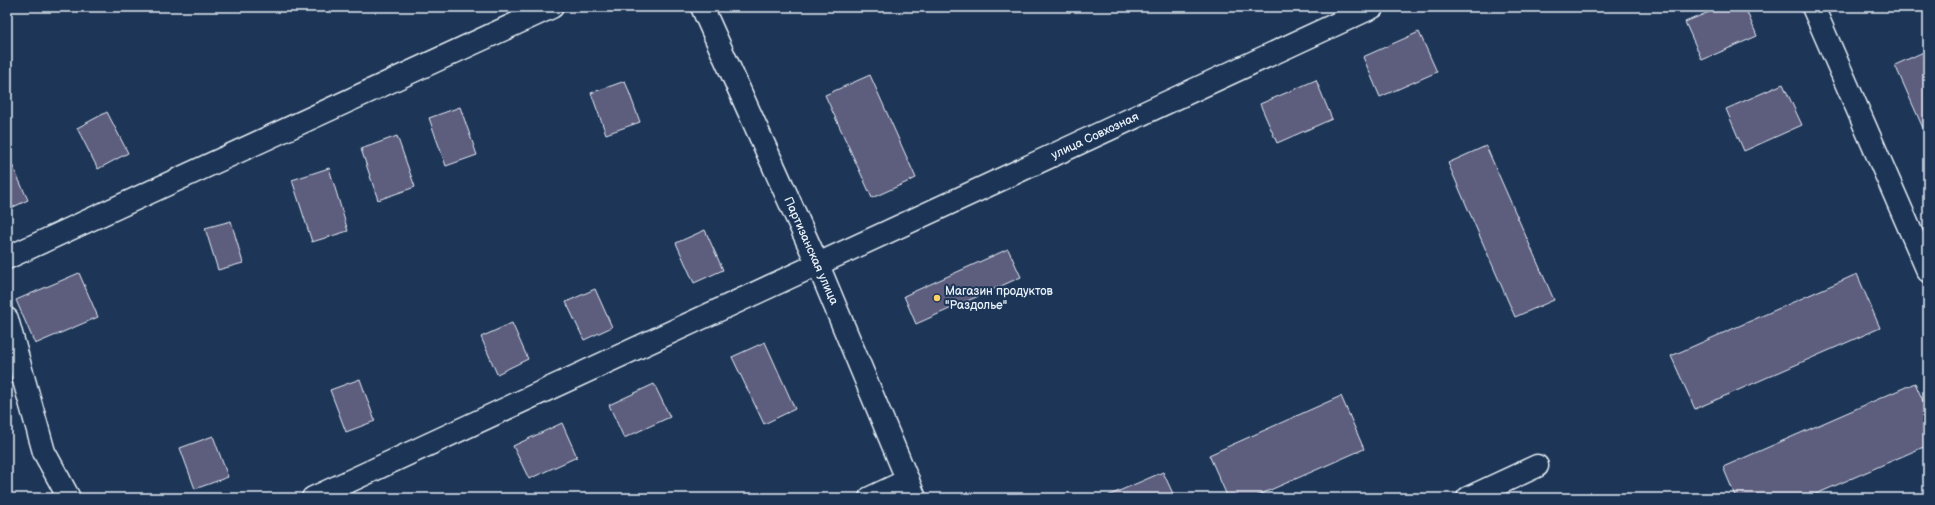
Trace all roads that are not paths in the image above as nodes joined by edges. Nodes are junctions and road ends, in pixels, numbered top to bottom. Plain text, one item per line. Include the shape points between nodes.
1 (552, 7) edge
2 (702, 7) edge
3 (1373, 7) edge
4 (1813, 7) edge
5 (7, 258) edge
6 (818, 266) junction
7 (1928, 271) edge
8 (7, 320) edge
9 (1537, 466) dead end
10 (912, 489) edge
11 (69, 498) edge
12 (313, 498) edge
13 (870, 498) edge
14 (1468, 498) edge

1 - 5 street
2 - 6 street, Партизанская улица
3 - 6 street, улица Совхозная
4 - 7 street
6 - 10 street, Партизанская улица
6 - 12 street, улица Совхозная
8 - 11 street via 44,452
9 - 14 street
10 - 13 street

